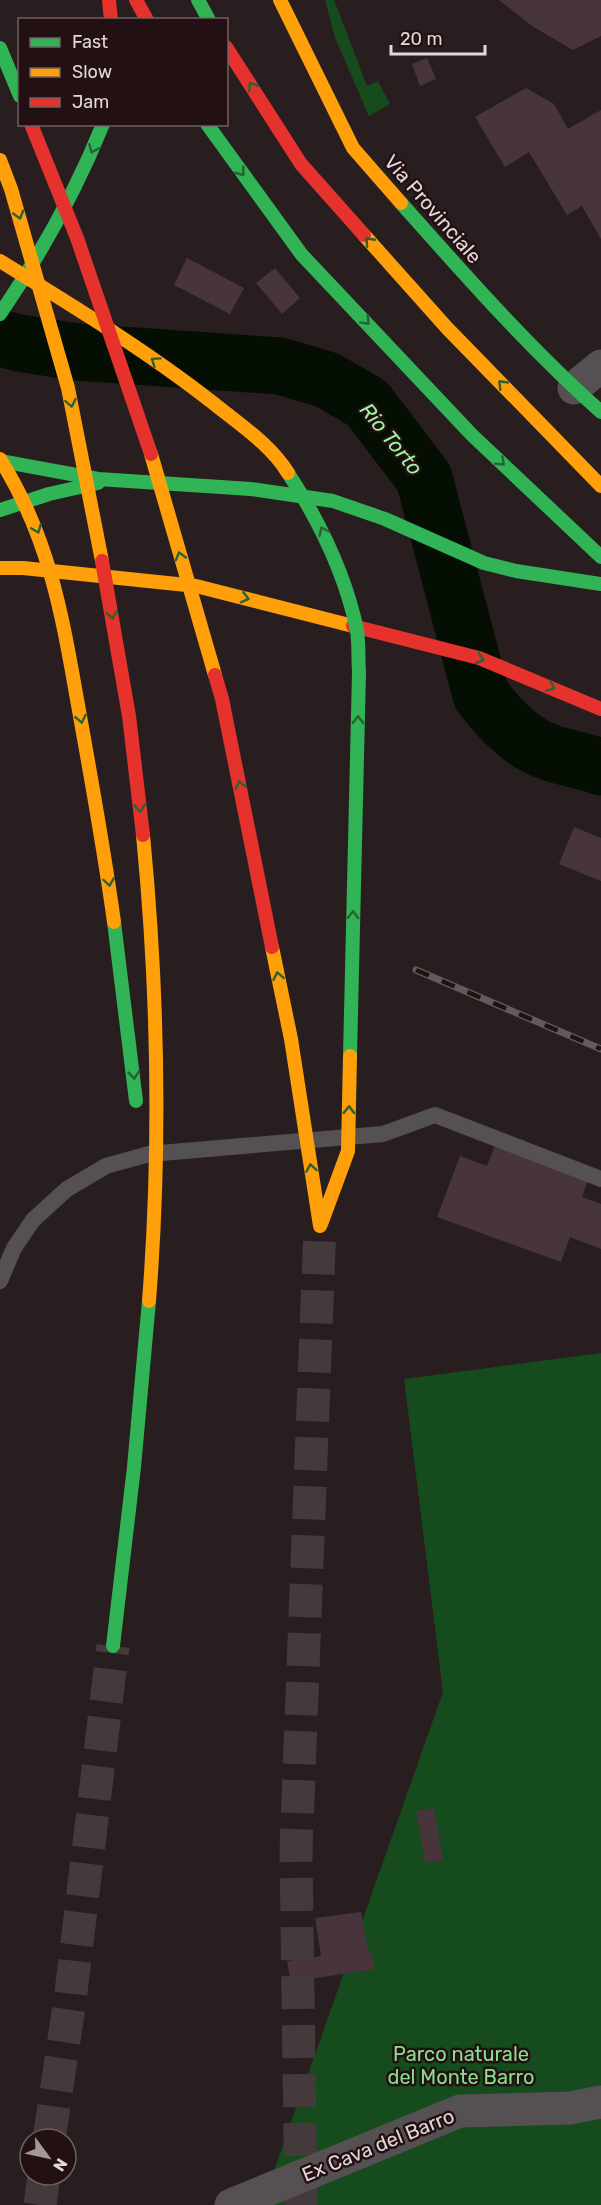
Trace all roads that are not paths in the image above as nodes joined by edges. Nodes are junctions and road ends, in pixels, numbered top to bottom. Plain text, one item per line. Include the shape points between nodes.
1 (109, 0) edge
2 (136, 0) edge
3 (198, 0) edge
4 (280, 0) edge
5 (111, 18) edge
6 (146, 18) edge
7 (208, 18) edge
8 (0, 48) edge
9 (228, 50) edge
10 (18, 91) edge
11 (32, 126) edge
12 (102, 126) edge
13 (208, 126) edge
14 (0, 160) edge
15 (0, 261) edge
16 (0, 314) edge
17 (108, 328) edge
18 (108, 328) edge
19 (108, 328) edge
20 (108, 328) edge
21 (601, 366) edge
22 (574, 388) junction
23 (601, 412) edge
24 (0, 460) edge
25 (111, 480) junction
26 (601, 486) edge
27 (0, 510) edge
28 (601, 557) edge
29 (0, 568) edge
30 (601, 584) edge
31 (595, 706) edge
32 (601, 717) edge
33 (138, 1118) dead end
34 (140, 1142) dead end
35 (601, 1179) edge
36 (152, 1261) junction
37 (0, 1281) edge
38 (113, 1646) tunnel mouth
39 (601, 2102) edge
40 (231, 2205) edge

1 - 5 main road
2 - 6 main road
3 - 7 main road
4 - 22 main road, Via Provinciale via 353,148 481,293
8 - 10 main road
26 -> 9 main road via 447,328 301,164
11 - 17 main road, bridge
12 -> 16 main road, bridge via 55,225
13 -> 28 main road via 303,255 472,435
14 -> 36 main road, bridge via 68,390 133,744 152,974 156,1133
15 - 20 main road, bridge
18 - 19 main road, bridge via 150,449 222,699 291,1039 320,1226 348,1151 357,632 334,555 313,511 284,466 256,437 203,395
21 - 22 street
22 - 23 main road, Via Provinciale
24 - 25 main road
24 -> 33 main road, bridge via 37,529 59,600 100,824
25 - 27 main road
25 - 30 main road via 259,490 332,501 363,509 468,557 502,567
29 -> 31 main road via 196,586 447,649 512,670
31 - 32 lane
34 - 36 main road, bridge
35 - 37 lane via 435,1115 383,1134 149,1154 106,1166 58,1196 20,1238
36 - 38 main road, bridge via 143,1383
39 - 40 street, Ex Cava del Barro via 570,2108 460,2111

